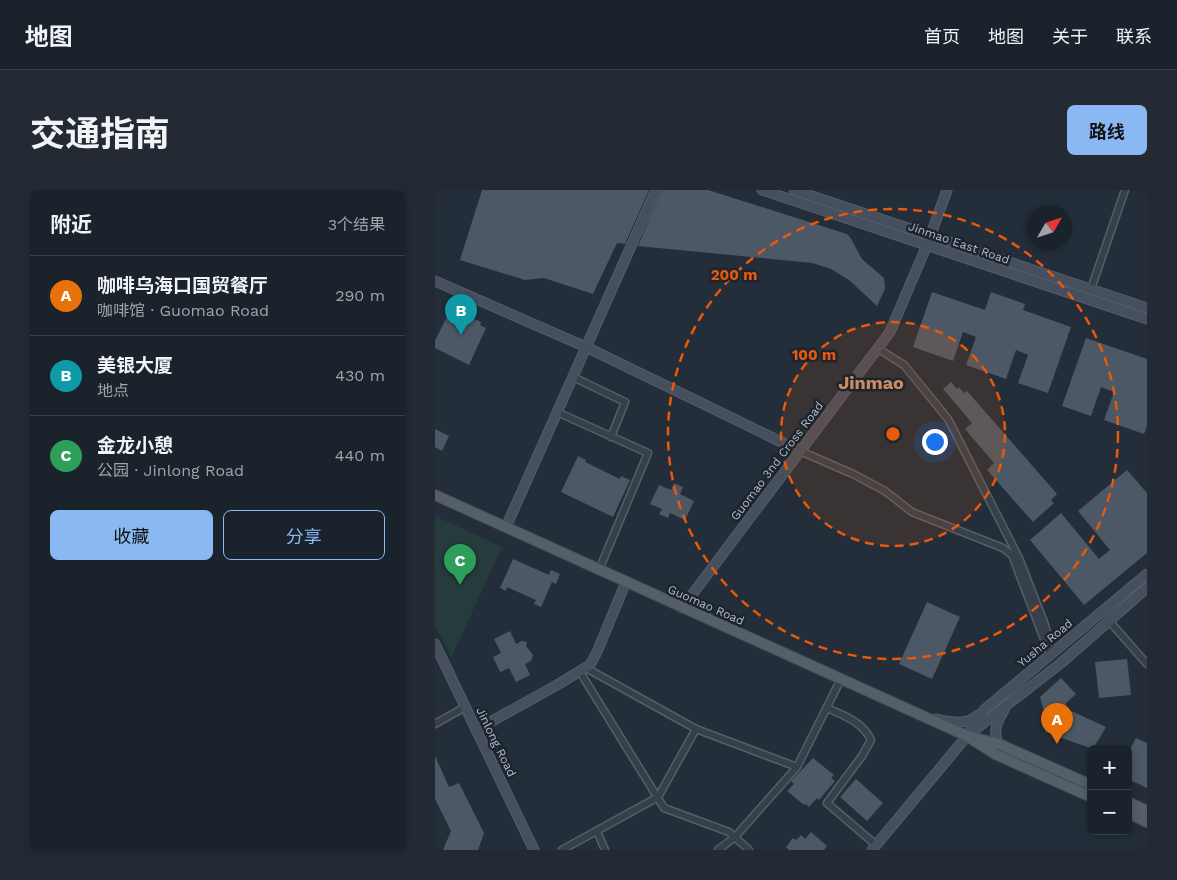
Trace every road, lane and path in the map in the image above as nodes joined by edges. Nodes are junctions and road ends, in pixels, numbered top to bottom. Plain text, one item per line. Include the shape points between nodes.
1 (656, 190) edge
2 (762, 190) edge
3 (794, 190) edge
4 (947, 190) edge
5 (1125, 190) edge
6 (931, 236) junction
7 (927, 245) junction
8 (435, 281) edge
9 (1091, 290) junction
10 (1147, 308) edge
11 (1147, 319) edge
12 (586, 347) junction
13 (877, 348) junction
14 (573, 377) junction
15 (557, 412) junction
16 (611, 436) junction
17 (800, 451) junction
18 (435, 495) edge
19 (506, 527) junction
20 (599, 570) junction
21 (1147, 574) edge
22 (626, 582) junction
23 (1147, 588) edge
24 (682, 608) junction
25 (1111, 623) dead end
26 (435, 644) edge
27 (1051, 654) junction
28 (1147, 664) edge
29 (583, 670) junction
30 (841, 680) junction
31 (1008, 704) junction
32 (465, 707) junction
33 (827, 708) junction
34 (984, 710) junction
35 (925, 718) junction
36 (435, 724) edge
37 (696, 729) junction
38 (476, 730) junction
39 (967, 736) junction
40 (997, 749) junction
41 (954, 753) junction
42 (797, 767) junction
43 (1087, 784) edge
44 (1087, 794) edge
45 (658, 797) junction
46 (1132, 804) edge
47 (1147, 811) edge
48 (1132, 815) edge
49 (1147, 822) edge
50 (597, 831) junction
51 (735, 837) junction
52 (874, 848) edge
53 (535, 850) edge
54 (562, 850) edge
55 (605, 850) edge
56 (718, 850) edge
57 (749, 850) edge

1 - 12 main road
2 - 7 main road, Jinmao East Road
3 - 6 main road, Jinmao East Road
4 - 6 main road, Guomao 3nd Cross Road
5 - 9 street
6 - 7 main road, Guomao 3nd Cross Road
6 - 9 main road, Jinmao East Road
7 - 11 main road, Jinmao East Road
7 - 13 main road, Guomao 3nd Cross Road via 890,332
8 - 12 main road
9 - 10 main road, Jinmao East Road
12 - 14 main road
12 - 17 main road
13 - 17 main road, Guomao 3nd Cross Road
13 - 27 street via 904,365 948,419 1019,558 1045,625
14 - 15 main road
14 - 16 street via 625,402
15 - 16 street
15 - 19 main road
16 - 20 street via 648,453
17 - 24 main road, Guomao 3nd Cross Road
17 - 27 street via 885,491 912,512 1003,548 1012,556
18 - 19 main road, Guomao Road
19 - 20 main road, Guomao Road
20 - 22 main road, Guomao Road
21 - 27 main road, Yusha Road
22 - 24 main road, Guomao Road
22 - 29 main road via 597,652
23 - 31 main road, Yusha Road
24 - 30 main road, Guomao Road
25 - 28 street
26 - 32 main road, Jinlong Road
27 - 34 main road, Yusha Road
29 - 37 street
29 - 38 main road
29 - 45 street
30 - 33 street
30 - 35 main road, Guomao Road
31 - 39 main road, Yusha Road
31 - 40 main road via 996,726
32 - 36 street
32 - 38 main road, Jinlong Road
33 - 42 street
33 - 52 street via 858,723 871,740 827,803
34 - 35 main road via 967,722
34 - 39 main road, Yusha Road
35 - 39 main road, Guomao Road
37 - 42 street
37 - 45 street
38 - 53 main road, Jinlong Road
39 - 40 main road, Guomao Road
39 - 41 main road, Yusha Road
40 - 41 main road via 968,745 961,746
40 - 43 main road, Guomao Road
40 - 44 main road, Guomao Road
41 - 52 main road, Yusha Road
42 - 51 street
45 - 50 street
45 - 51 street via 664,808
46 - 47 main road
48 - 49 main road
50 - 54 street
50 - 55 street
51 - 56 street
51 - 57 street

